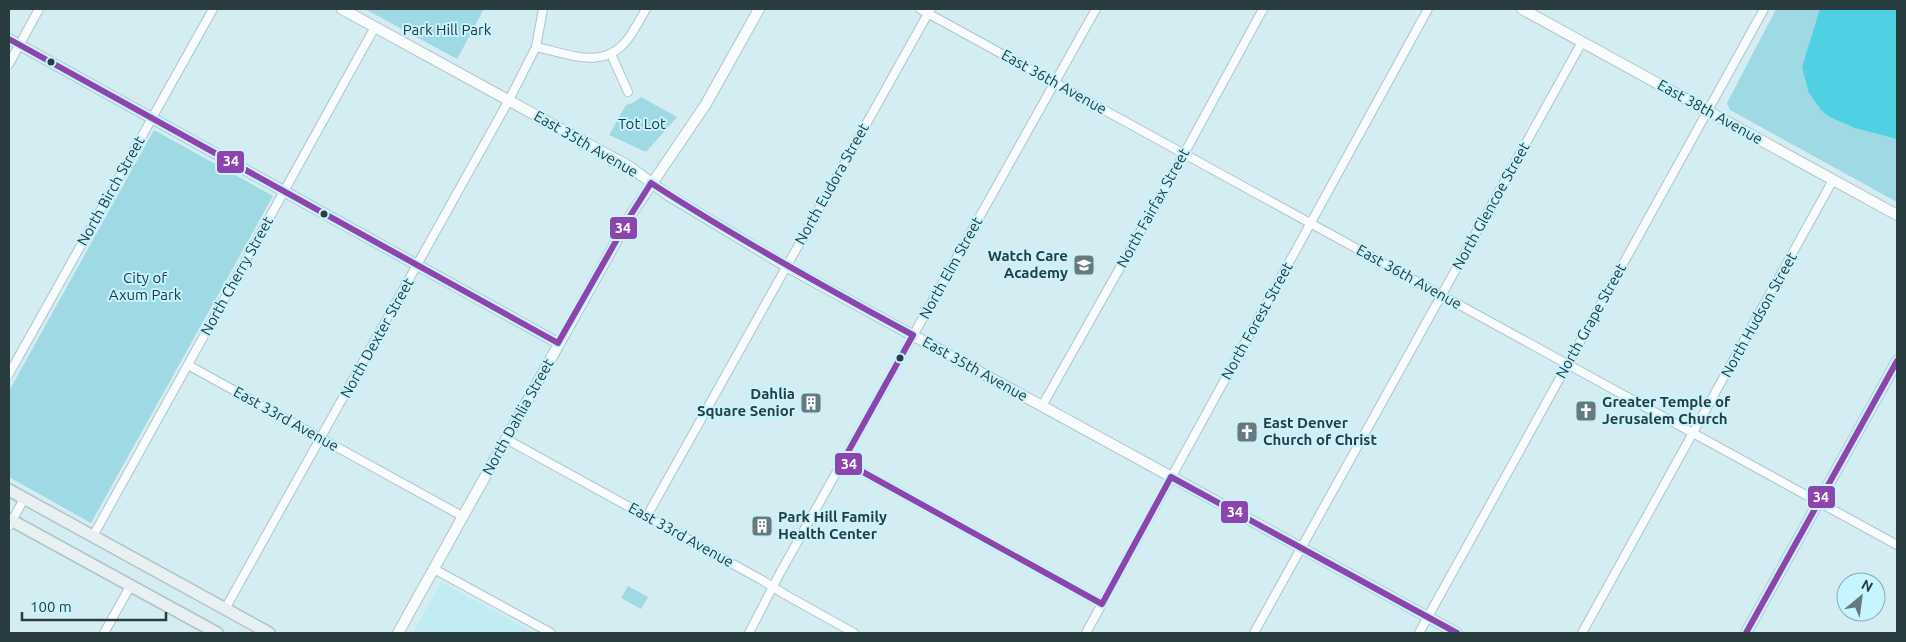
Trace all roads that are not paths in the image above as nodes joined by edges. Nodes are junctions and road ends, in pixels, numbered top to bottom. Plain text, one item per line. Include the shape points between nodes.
1 (39, 9) edge
2 (213, 9) edge
3 (342, 9) edge
4 (543, 9) edge
5 (646, 9) edge
6 (759, 9) edge
7 (920, 9) edge
8 (1096, 9) edge
9 (1263, 9) edge
10 (1428, 9) edge
11 (1522, 9) edge
12 (1764, 9) edge
13 (929, 11) edge
14 (375, 27) junction
15 (9, 39) edge
16 (1582, 42) junction
17 (19, 45) junction
18 (536, 46) junction
19 (611, 54) junction
20 (9, 64) edge
21 (1055, 82) junction
22 (628, 92) dead end
23 (509, 100) junction
24 (1708, 111) junction
25 (152, 117) junction
26 (1184, 154) junction
27 (1833, 180) junction
28 (651, 183) junction
29 (285, 190) junction
30 (1897, 215) edge
31 (1311, 223) junction
32 (418, 264) junction
33 (786, 266) junction
34 (1442, 295) junction
35 (913, 336) junction
36 (558, 343) junction
37 (1897, 361) edge
38 (1568, 363) junction
39 (188, 365) junction
40 (9, 374) edge
41 (1042, 406) junction
42 (1694, 434) junction
43 (321, 438) junction
44 (506, 439) junction
45 (843, 461) junction
46 (1171, 477) junction
47 (9, 490) edge
48 (24, 499) junction
49 (1819, 502) junction
50 (462, 516) junction
51 (647, 516) junction
52 (10, 522) edge
53 (92, 536) junction
54 (1897, 545) edge
55 (1301, 548) junction
56 (431, 574) junction
57 (774, 587) junction
58 (128, 590) junction
59 (1102, 604) junction
60 (226, 609) junction
61 (1428, 617) junction
62 (104, 633) edge
63 (217, 633) edge
64 (268, 633) edge
65 (398, 633) edge
66 (551, 633) edge
67 (749, 633) edge
68 (854, 633) edge
69 (1086, 633) edge
70 (1254, 633) edge
71 (1419, 633) edge
72 (1457, 633) edge
73 (1582, 633) edge
74 (1746, 633) edge

1 - 17 street
2 - 25 street, North Birch Street
3 - 14 street, East 35th Avenue
4 - 18 street, North Dexter Street
5 - 19 street via 629,38
6 - 28 street, North Dahlia Street via 706,104
7 - 13 street, East 36th Avenue
8 - 21 street, North Elm Street
9 - 26 street, North Fairfax Street
10 - 31 street, North Forest Street
11 - 16 street, East 38th Avenue
12 - 24 street, North Grape Street
13 - 21 street, East 36th Avenue
13 - 33 street, North Eudora Street
14 - 23 street, East 35th Avenue
14 - 29 street, North Cherry Street
15 - 17 street
16 - 24 street, East 38th Avenue
16 - 34 street, North Glencoe Street
17 - 20 street
17 - 25 street
18 - 19 street via 589,58
18 - 23 street, North Dexter Street
19 - 22 street
21 - 26 street, East 36th Avenue
21 - 35 street, North Elm Street
23 - 28 street, East 35th Avenue
23 - 32 street, North Dexter Street
24 - 27 street, East 38th Avenue
24 - 38 street, North Grape Street
25 - 29 street
25 - 40 street, North Birch Street
26 - 31 street, East 36th Avenue
26 - 41 street, North Fairfax Street
27 - 30 street, East 38th Avenue
27 - 42 street, North Hudson Street
28 - 33 street, East 35th Avenue
28 - 36 street, North Dahlia Street
29 - 32 street
29 - 39 street, North Cherry Street
31 - 34 street, East 36th Avenue
31 - 46 street, North Forest Street
32 - 36 street
32 - 43 street, North Dexter Street
33 - 35 street, East 35th Avenue
33 - 51 street, North Eudora Street
34 - 38 street, East 36th Avenue
34 - 55 street, North Glencoe Street
35 - 41 street, East 35th Avenue
35 - 45 street, North Elm Street
36 - 44 street, North Dahlia Street
37 - 49 street
38 - 42 street, East 36th Avenue
38 - 61 street, North Grape Street
39 - 43 street, East 33rd Avenue
39 - 53 street, North Cherry Street
41 - 46 street, East 35th Avenue
42 - 49 street, East 36th Avenue
42 - 73 street, North Hudson Street
43 - 50 street, East 33rd Avenue
43 - 60 street, North Dexter Street
44 - 50 street, North Dahlia Street
44 - 51 street, East 33rd Avenue
45 - 57 street, North Elm Street
45 - 59 street
46 - 55 street, East 35th Avenue
46 - 59 street, North Forest Street
47 - 48 main road
48 - 52 street
48 - 53 main road
49 - 54 street, East 36th Avenue
49 - 74 street
50 - 56 street, North Dahlia Street
51 - 57 street, East 33rd Avenue
52 - 58 main road
53 - 60 main road
55 - 61 street, East 35th Avenue
55 - 70 street, North Glencoe Street
56 - 65 street, North Dahlia Street
56 - 66 street
57 - 67 street, North Elm Street
57 - 68 street, East 33rd Avenue
58 - 62 street
58 - 63 main road
59 - 69 street, North Forest Street
60 - 64 main road
61 - 71 street, North Grape Street
61 - 72 street, East 35th Avenue

